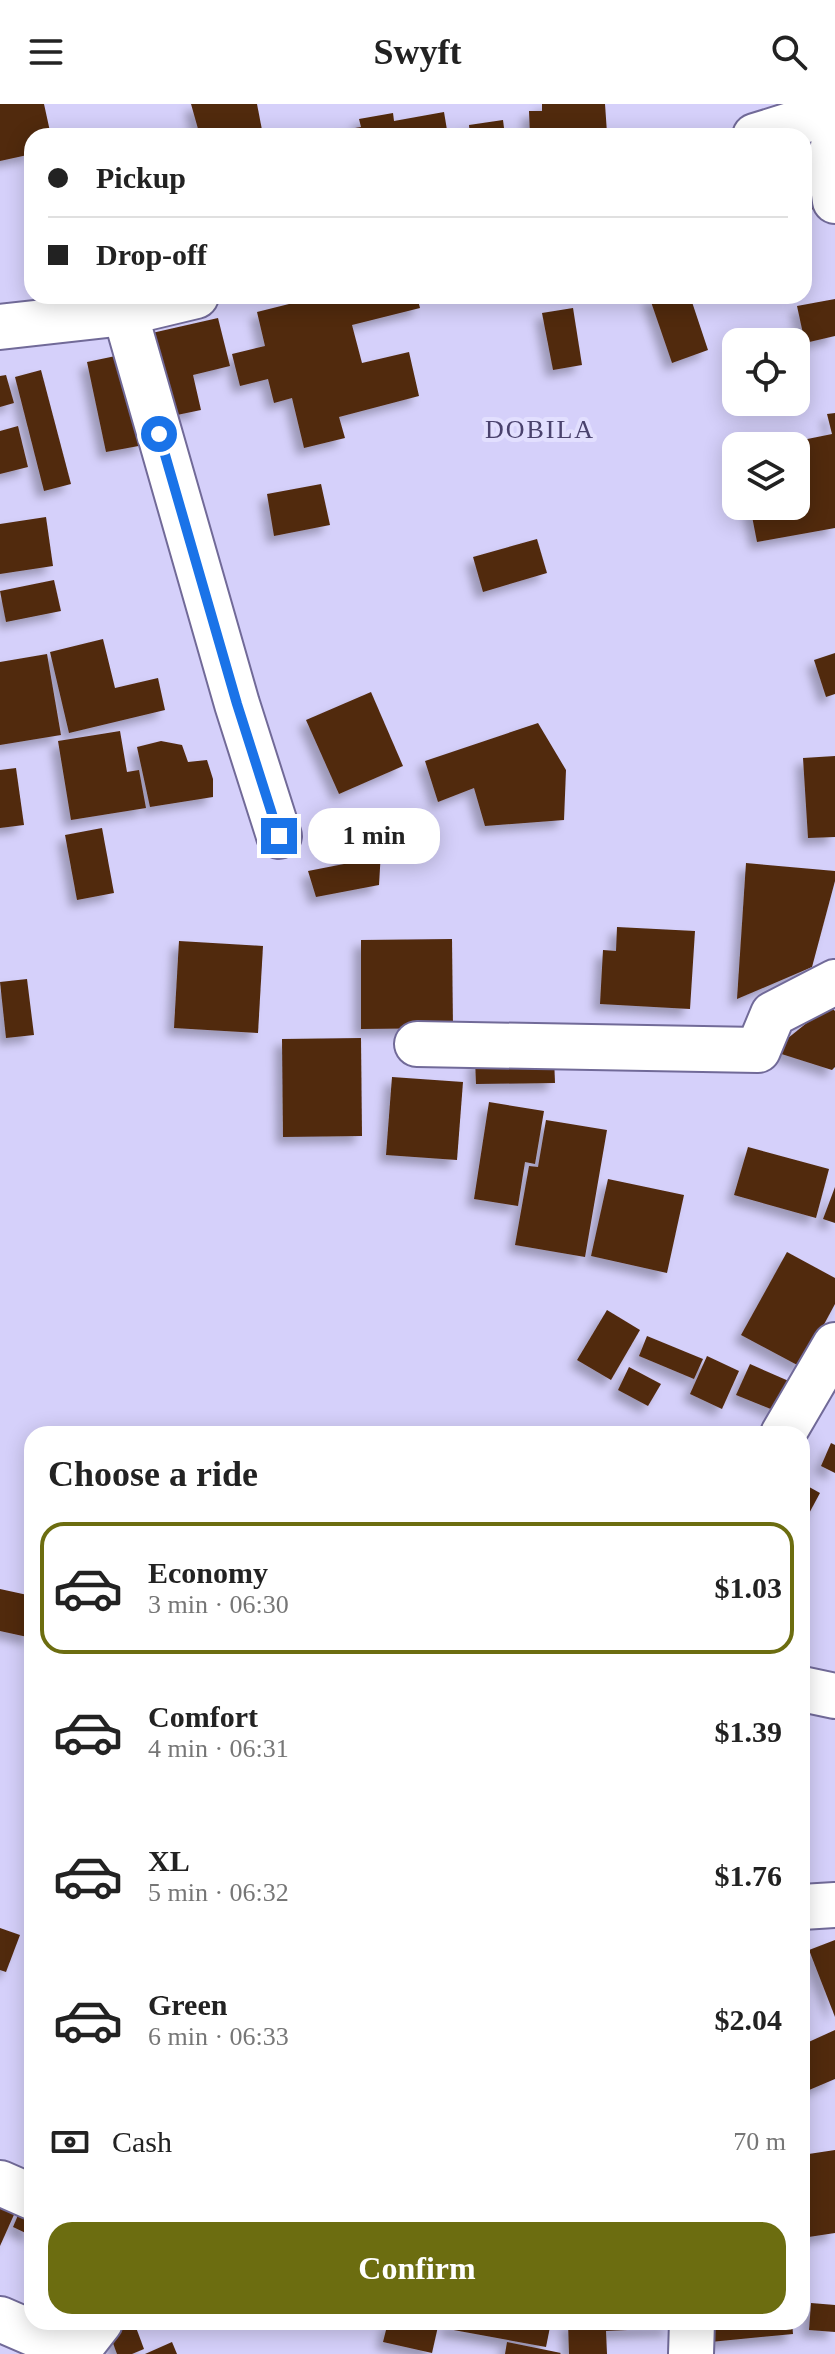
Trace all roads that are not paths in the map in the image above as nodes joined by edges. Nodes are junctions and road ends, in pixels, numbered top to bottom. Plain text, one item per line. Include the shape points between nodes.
1 (835, 111) edge
2 (781, 128) edge
3 (835, 134) edge
4 (835, 201) edge
5 (163, 304) edge
6 (125, 313) junction
7 (0, 327) edge
8 (279, 836) dead end
9 (835, 982) edge
10 (417, 1044) dead end
11 (835, 1345) edge
12 (788, 1426) edge
13 (810, 1691) edge
14 (835, 1696) edge
15 (835, 1905) edge
16 (810, 1907) edge
17 (0, 2183) edge
18 (24, 2194) edge
19 (0, 2319) edge
20 (24, 2326) edge
21 (38, 2330) edge
22 (692, 2330) edge
23 (84, 2343) edge
24 (691, 2354) edge

1 - 2 street
3 - 4 street via 830,164
5 - 6 street
6 - 7 street
6 - 8 street
9 - 10 street via 773,1014 758,1050
11 - 12 street
13 - 14 street
15 - 16 street
17 - 18 street
19 - 20 street
21 - 23 street
22 - 24 street

